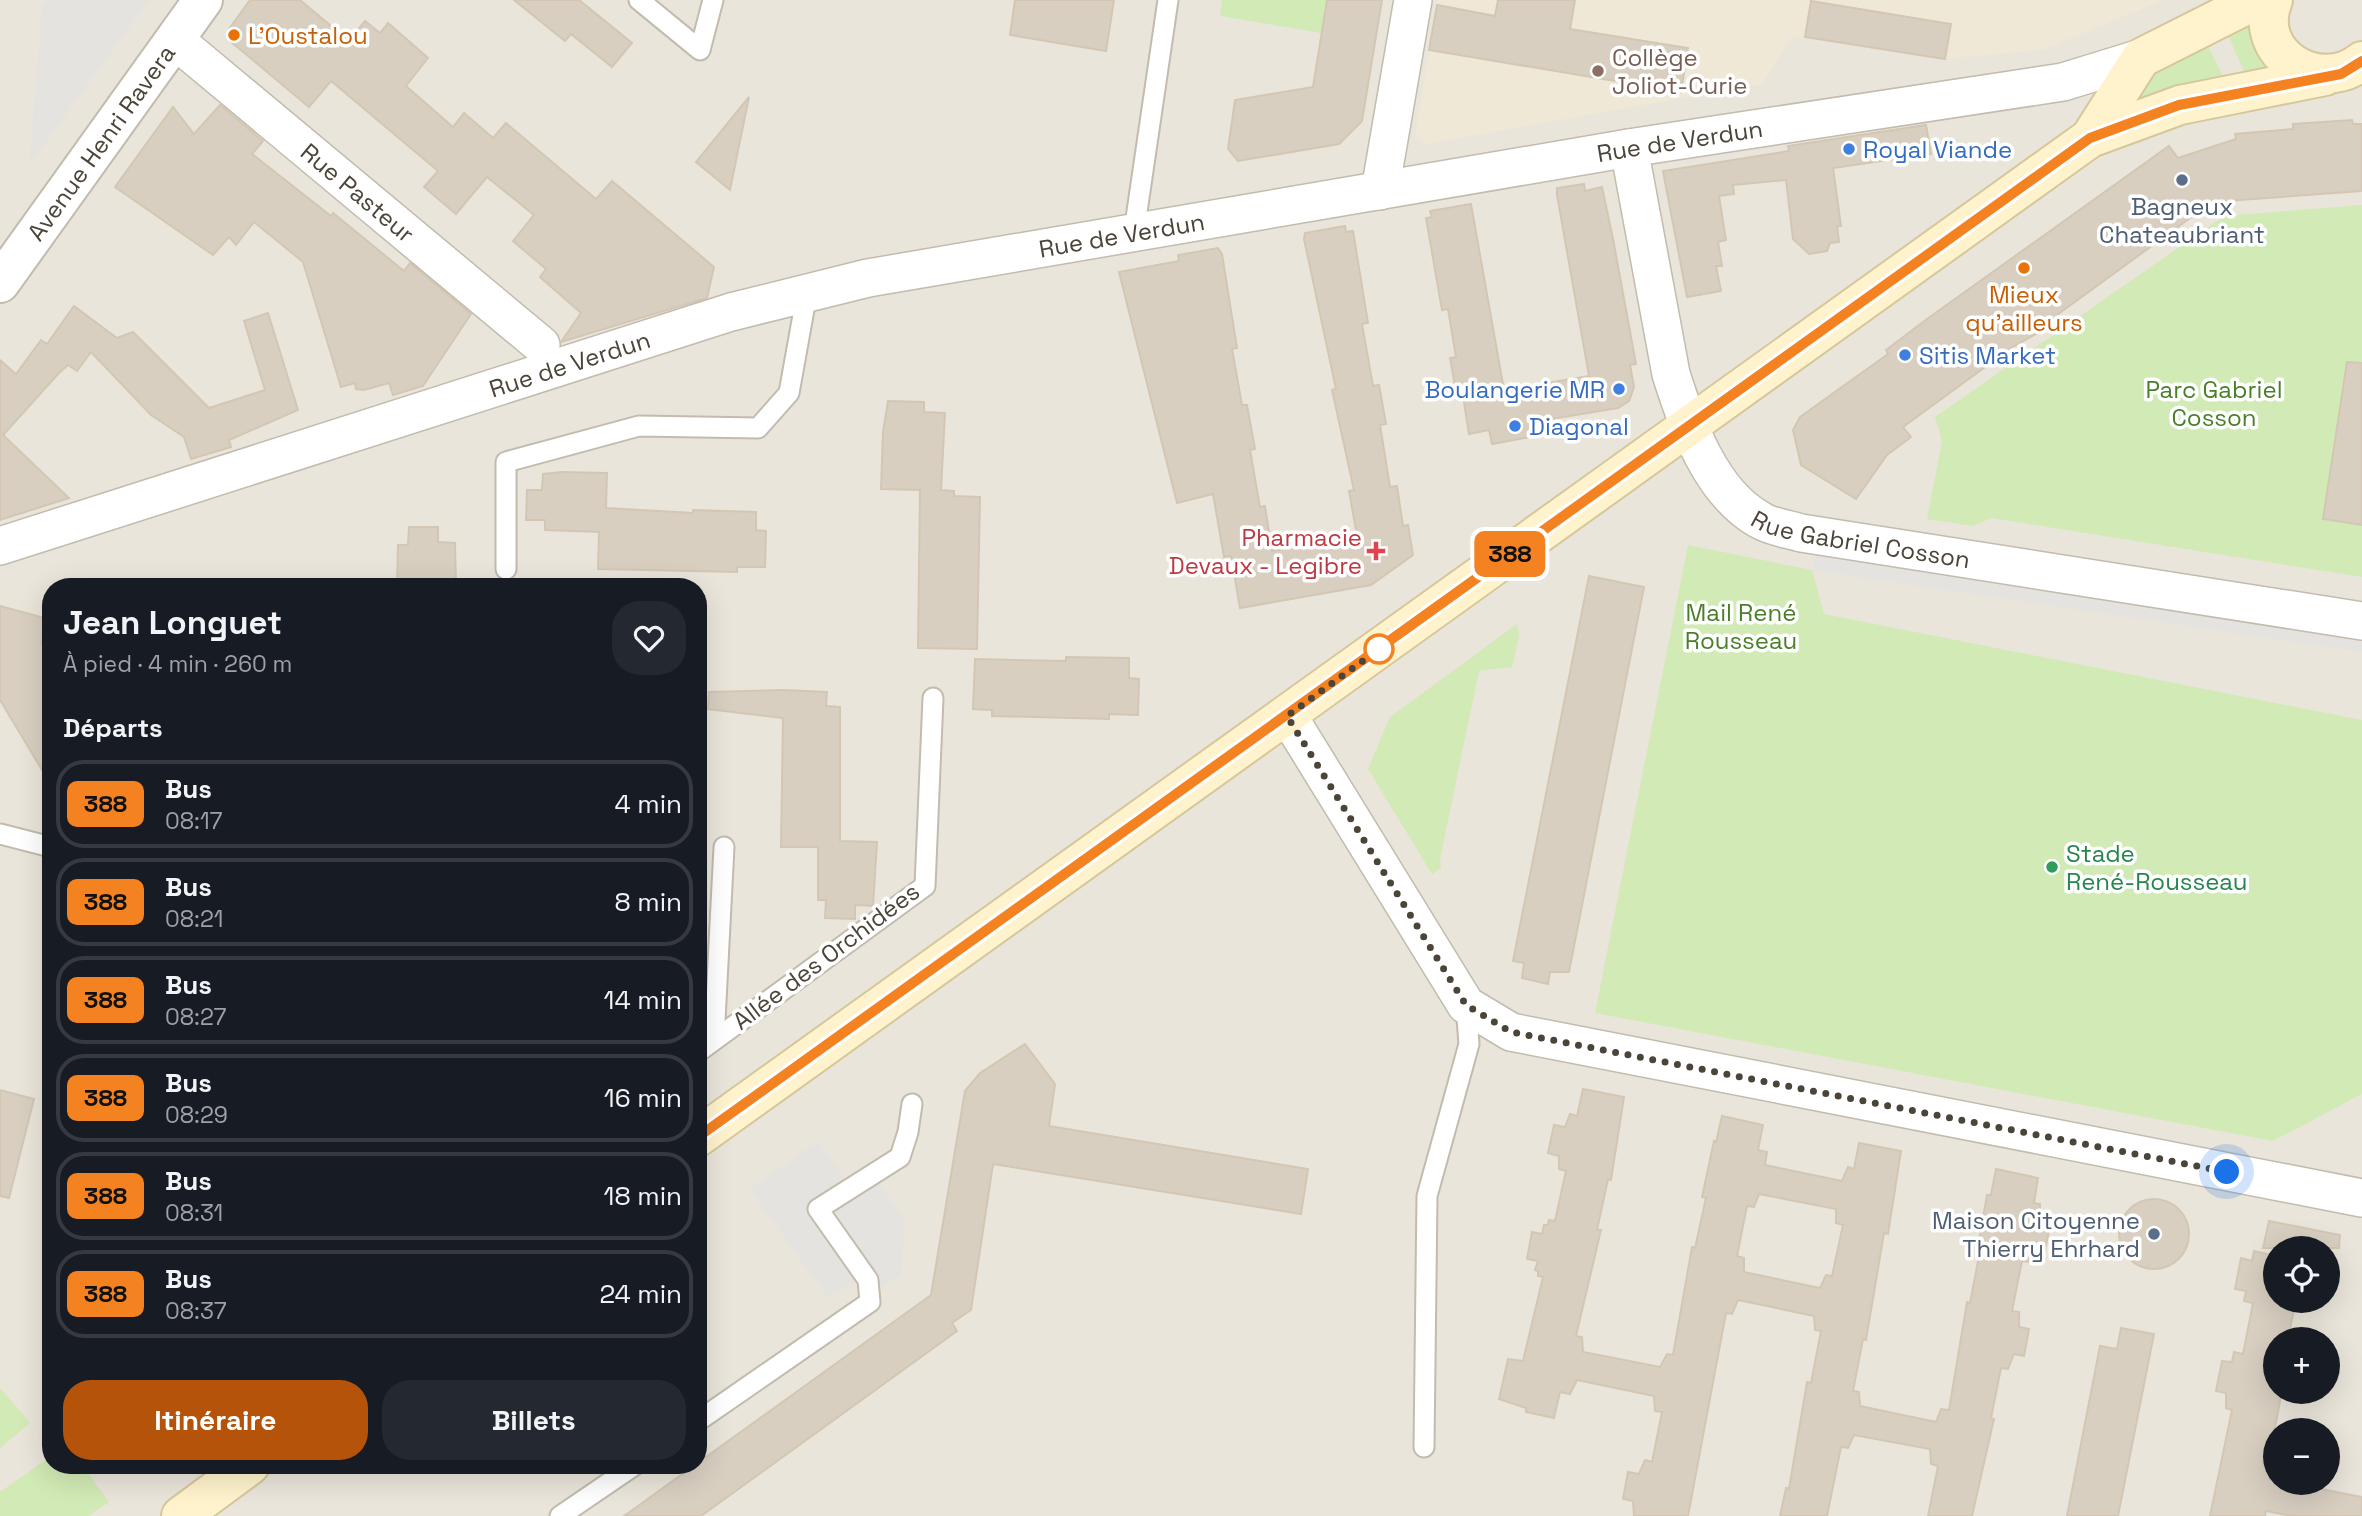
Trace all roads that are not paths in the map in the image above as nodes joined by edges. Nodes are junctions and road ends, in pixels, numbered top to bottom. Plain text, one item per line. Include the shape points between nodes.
1 (203, 0) edge
2 (639, 0) edge
3 (713, 0) edge
4 (1168, 0) edge
5 (1413, 0) edge
6 (2256, 0) edge
7 (2273, 0) edge
8 (175, 40) junction
9 (2141, 58) junction
10 (2347, 71) edge
11 (2090, 138) junction
12 (1629, 148) junction
13 (1380, 191) junction
14 (1134, 232) junction
15 (0, 283) edge
16 (807, 293) junction
17 (541, 345) dead end
18 (1691, 427) junction
19 (0, 546) edge
20 (506, 569) dead end
21 (2362, 621) edge
22 (933, 698) dead end
23 (1287, 716) junction
24 (0, 835) edge
25 (42, 846) edge
26 (724, 847) dead end
27 (1466, 1005) junction
28 (707, 1035) edge
29 (707, 1045) edge
30 (912, 1104) dead end
31 (707, 1131) edge
32 (2362, 1198) edge
33 (707, 1415) edge
34 (1424, 1447) dead end
35 (238, 1474) edge
36 (622, 1474) edge
37 (181, 1516) edge
38 (560, 1516) edge

1 - 8 street, Avenue Henri Ravera
2 - 3 lane via 701,50
4 - 14 lane
5 - 13 street
6 - 9 main road, Rue de Verdun
7 - 10 main road via 2269,21 2280,54 2308,74
8 - 15 street, Avenue Henri Ravera
8 - 17 street, Rue Pasteur
9 - 11 main road
9 - 12 street, Rue de Verdun via 2063,82
10 - 11 main road via 2179,105
11 - 18 main road
12 - 13 street, Rue de Verdun
12 - 18 street, Rue Gabriel Cosson via 1671,374
13 - 14 street, Rue de Verdun
14 - 16 street, Rue de Verdun via 868,278
16 - 19 street, Rue de Verdun via 731,312
16 - 20 lane via 789,393 758,428 639,426 506,462
18 - 21 street, Rue Gabriel Cosson via 1733,500 1761,521 1801,533
18 - 23 main road
22 - 29 lane, Allée des Orchidées via 925,886
23 - 27 street
23 - 31 main road
24 - 25 lane
26 - 28 lane, Allée des Orchidées
27 - 32 street via 1511,1032
27 - 34 lane via 1469,1044 1427,1196
30 - 33 lane via 900,1157 818,1209 868,1280 870,1302
35 - 37 main road
36 - 38 lane

